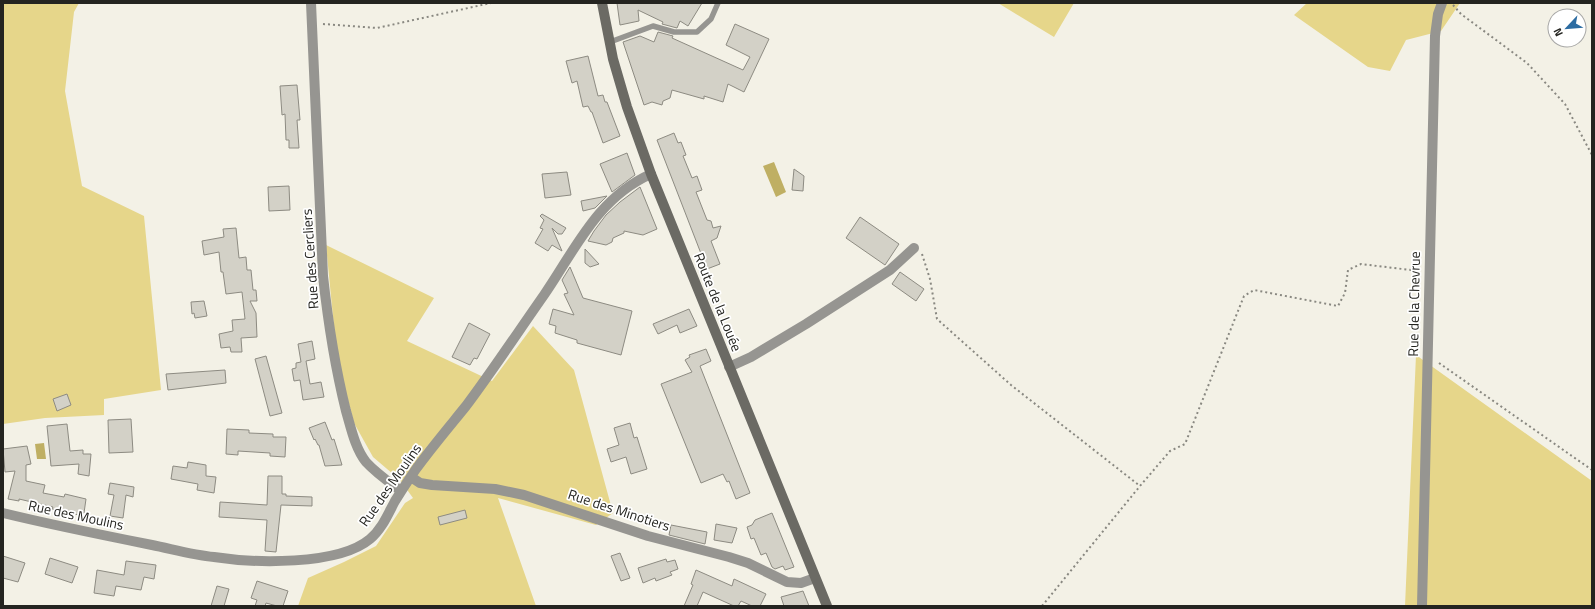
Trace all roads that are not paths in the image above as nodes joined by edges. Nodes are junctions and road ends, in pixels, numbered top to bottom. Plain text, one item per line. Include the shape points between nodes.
1 (311, 3) edge
2 (602, 3) edge
3 (718, 3) edge
4 (1442, 3) edge
5 (610, 42) junction
6 (650, 174) junction
7 (914, 248) road end
8 (729, 367) junction
9 (411, 477) junction
10 (401, 491) junction
11 (3, 513) edge
12 (815, 578) junction
13 (827, 606) edge
14 (1422, 606) edge

1 - 10 street, Rue des Cercliers via 323,276 337,372 349,424 358,448 378,474
2 - 5 main road, Route de la Louée
3 - 5 lane via 711,19 697,32 674,32 653,26
4 - 14 street, Rue de la Chevrue via 1435,36
5 - 6 main road, Route de la Louée via 627,107
6 - 8 main road, Route de la Louée
6 - 9 street, Rue des Moulins via 627,186 591,222 497,362
7 - 8 street via 890,270 806,324
8 - 12 main road, Route de la Louée
9 - 10 street, Rue des Moulins
9 - 12 street, Rue des Minotiers via 420,483 432,485 495,489 524,495 648,536 748,563 791,583 801,583
10 - 11 street, Rue des Moulins via 380,528 369,540 341,554 295,560 213,557
12 - 13 main road, Route de la Louée

